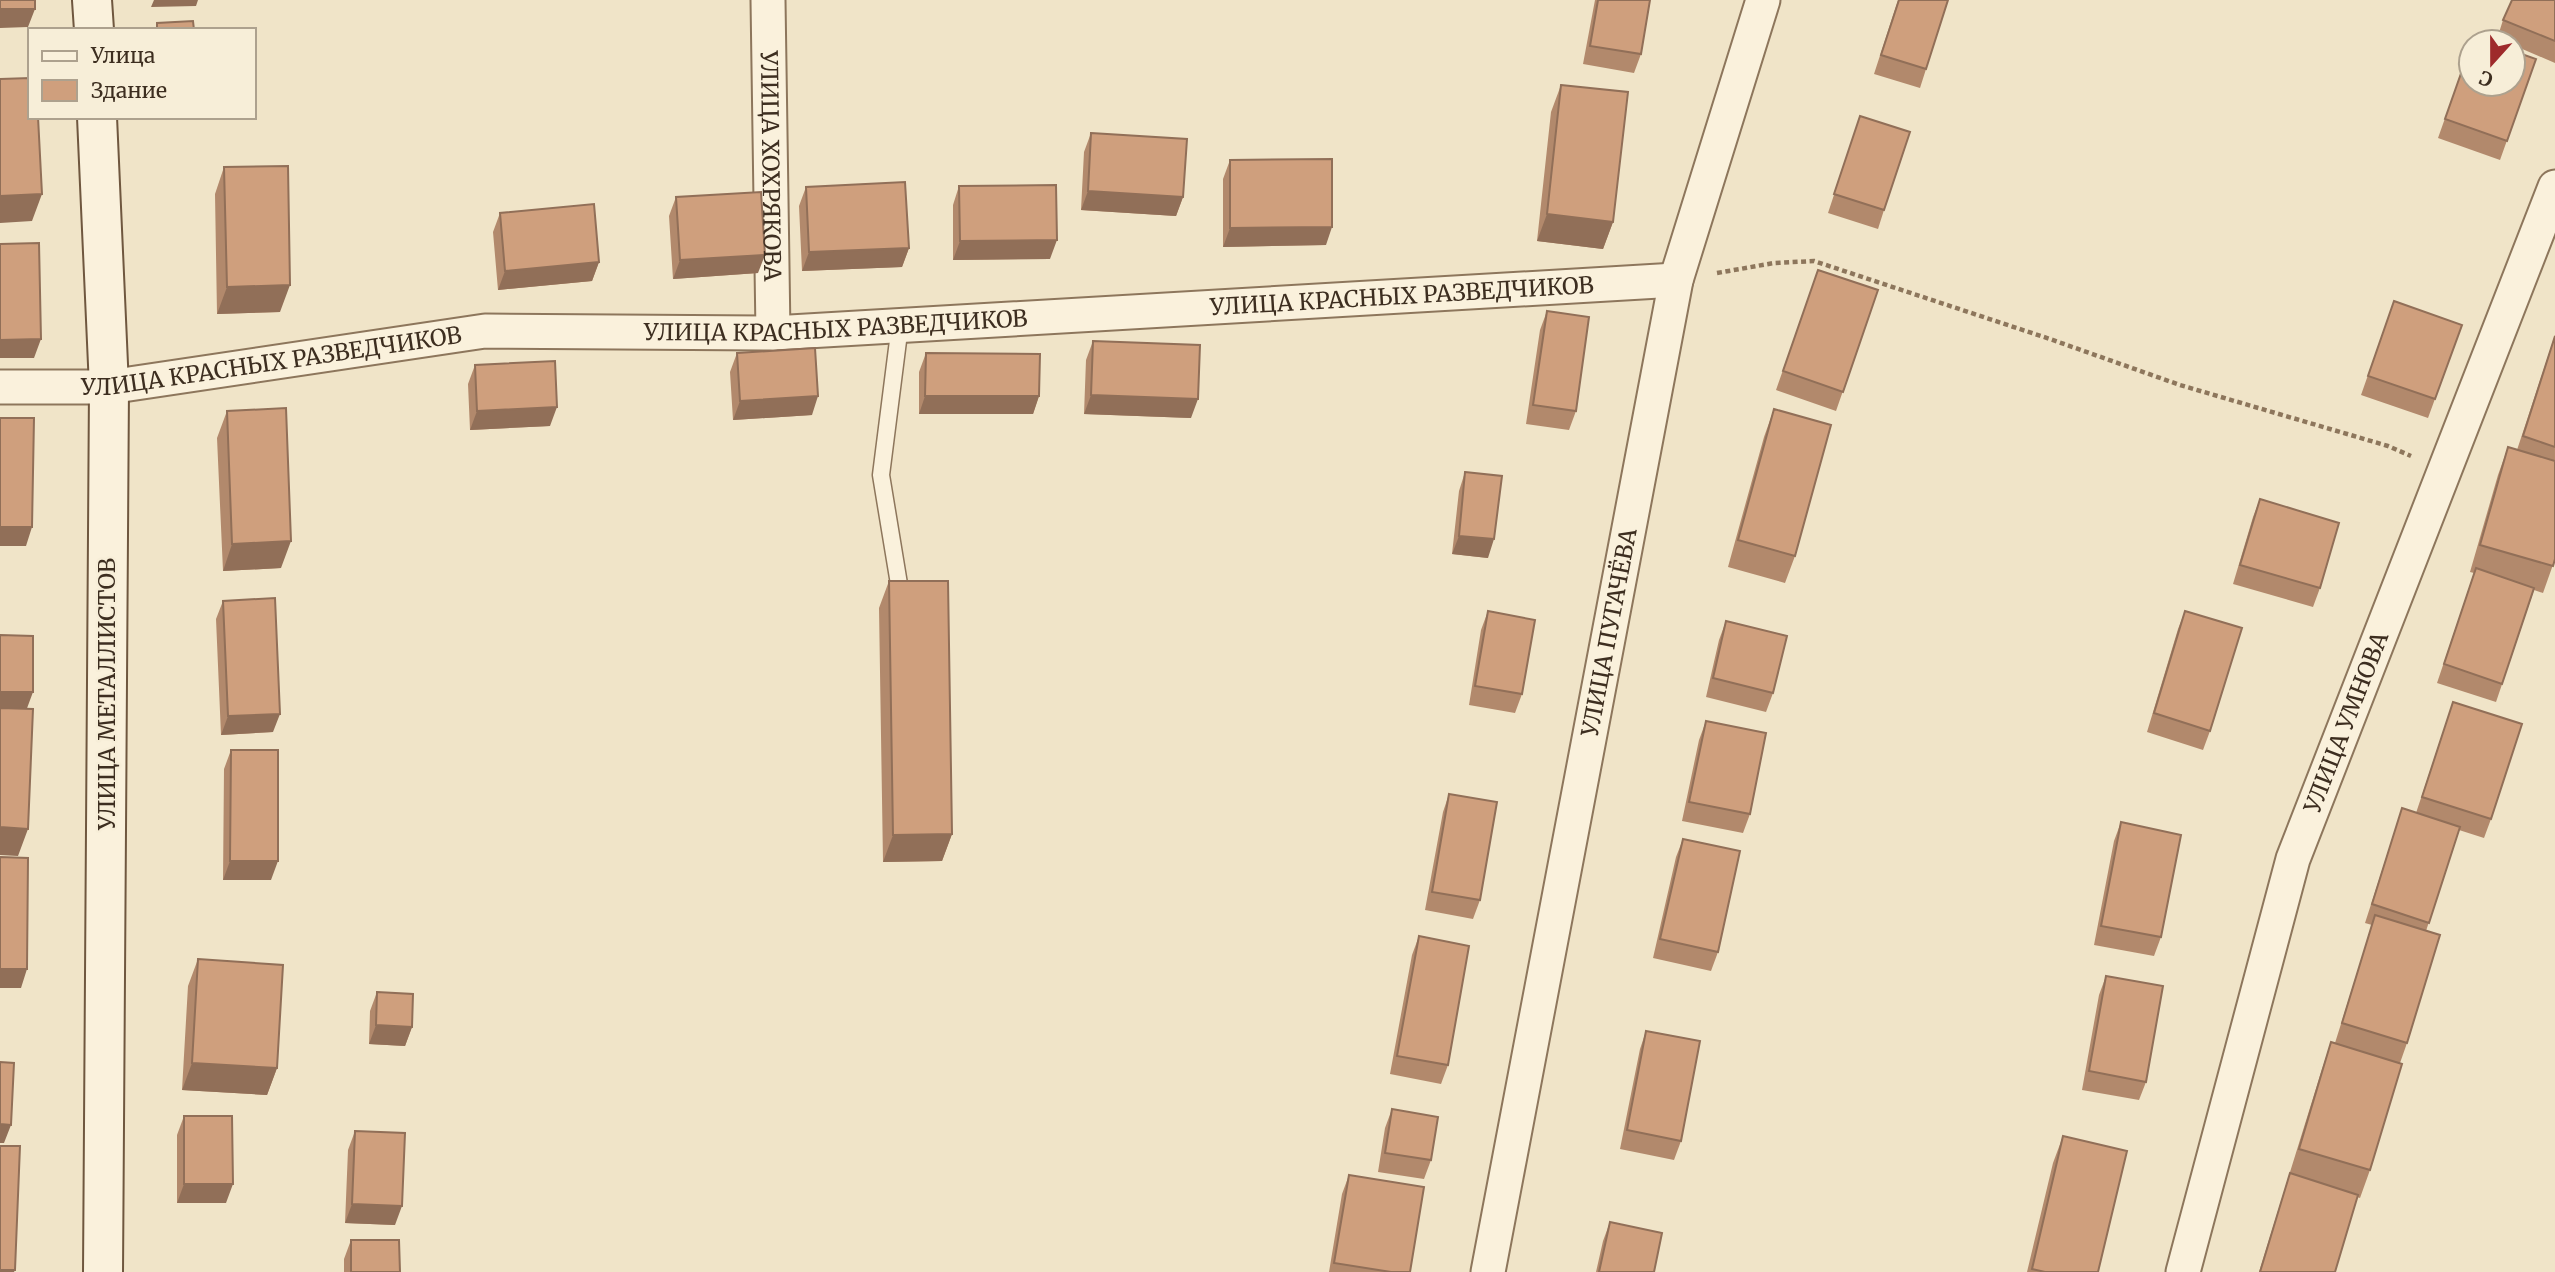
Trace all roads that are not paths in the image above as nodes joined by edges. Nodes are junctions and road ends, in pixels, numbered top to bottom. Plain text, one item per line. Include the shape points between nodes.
1 (92, 0) edge
2 (768, 0) edge
3 (1763, 0) edge
4 (94, 28) edge
5 (97, 119) edge
6 (2555, 187) edge
7 (1676, 280) junction
8 (900, 325) junction
9 (773, 333) junction
10 (0, 387) edge
11 (109, 387) junction
12 (899, 584) edge
13 (103, 1272) edge
14 (1488, 1272) edge
15 (2183, 1272) edge

1 - 4 street
2 - 9 street, УЛИЦА ХОХРЯКОВА
3 - 7 street, УЛИЦА ПУГАЧЁВА
5 - 11 street, УЛИЦА МЕТАЛЛИСТОВ
6 - 15 street, УЛИЦА УМНОВА via 2292,859
7 - 8 street, УЛИЦА КРАСНЫХ РАЗВЕДЧИКОВ
7 - 14 street, УЛИЦА ПУГАЧЁВА
8 - 9 street, УЛИЦА КРАСНЫХ РАЗВЕДЧИКОВ
8 - 12 lane via 881,475
9 - 11 street, УЛИЦА КРАСНЫХ РАЗВЕДЧИКОВ via 485,331
10 - 11 street, УЛИЦА КРАСНЫХ РАЗВЕДЧИКОВ
11 - 13 street, УЛИЦА МЕТАЛЛИСТОВ

